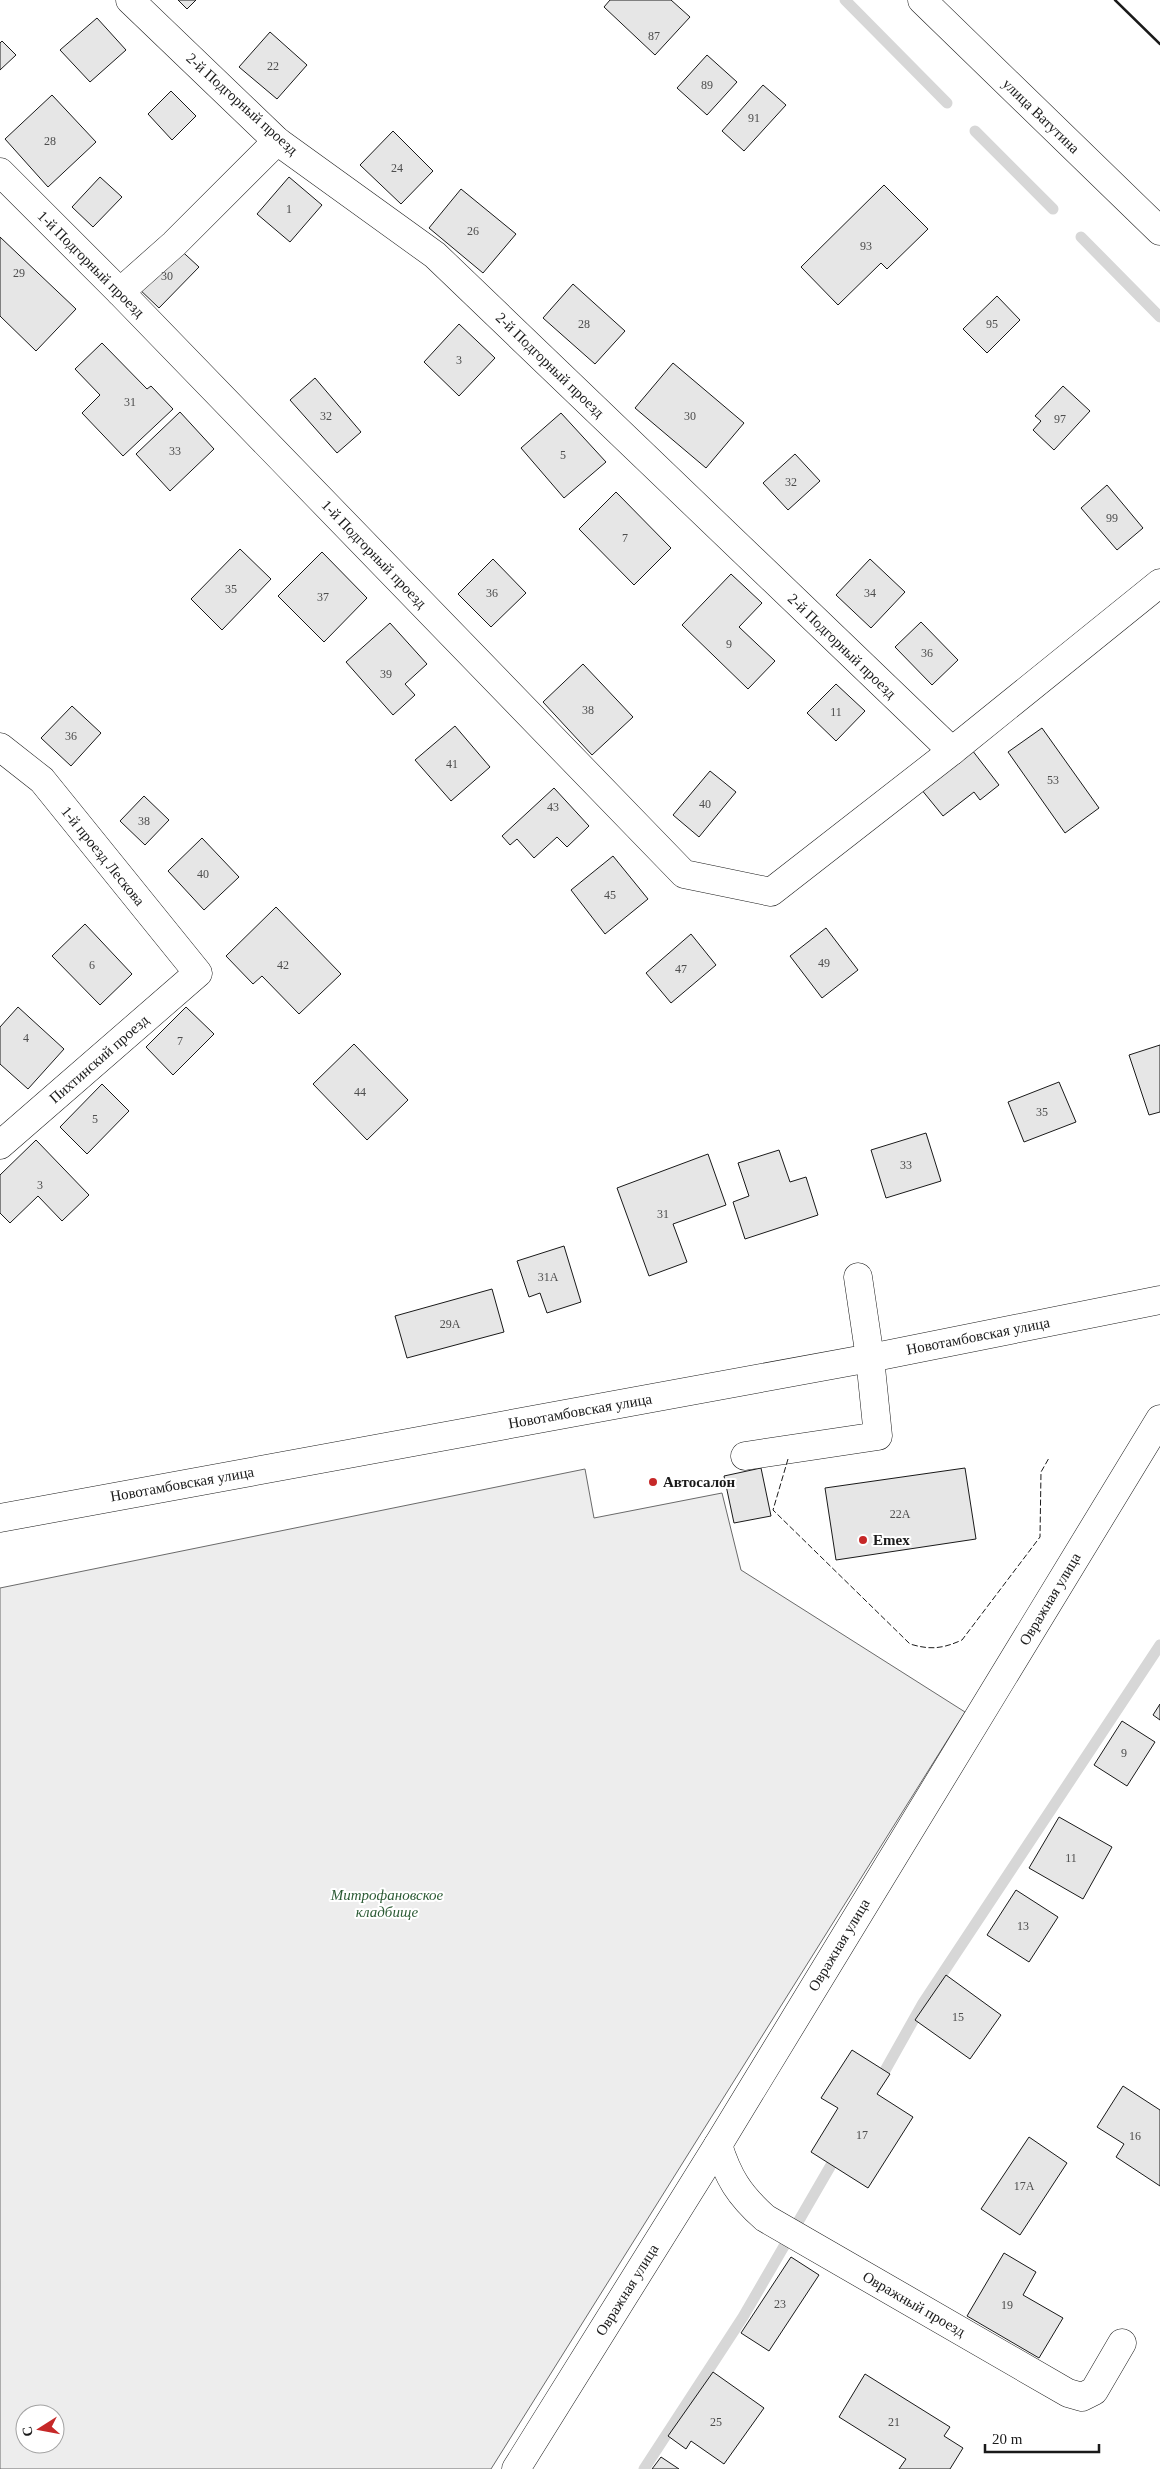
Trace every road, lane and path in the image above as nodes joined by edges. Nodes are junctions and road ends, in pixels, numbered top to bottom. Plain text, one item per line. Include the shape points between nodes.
1 (130, 0) edge
2 (922, 0) edge
3 (277, 141) junction
4 (0, 172) edge
5 (1156, 218) edge
6 (120, 292) junction
7 (1160, 583) edge
8 (0, 747) edge
9 (952, 751) junction
10 (198, 973) joint
11 (0, 1145) edge
12 (858, 1277) dead end
13 (1160, 1300) edge
14 (870, 1358) junction
15 (1160, 1420) edge
16 (746, 1456) dead end
17 (0, 1518) edge
18 (718, 2145) junction
19 (1122, 2343) dead end
20 (516, 2469) edge

1 - 3 street, 2-й Подгорный проезд
2 - 5 street, улица Ватутина
3 - 6 street via 174,244
3 - 9 street, 2-й Подгорный проезд via 435,255
4 - 6 street, 1-й Подгорный проезд
6 - 9 street, 1-й Подгорный проезд via 684,874 771,892
7 - 9 street
8 - 10 street, 1-й проезд Лескова via 42,780
10 - 11 street, Пихтинский проезд
12 - 14 street
13 - 14 street, Новотамбовская улица
14 - 16 street via 878,1436
14 - 17 street, Новотамбовская улица
15 - 18 street, Овражная улица
18 - 19 street, Овражный проезд via 727,2172 745,2200 765,2218 1068,2394 1082,2397 1094,2392
18 - 20 street, Овражная улица

